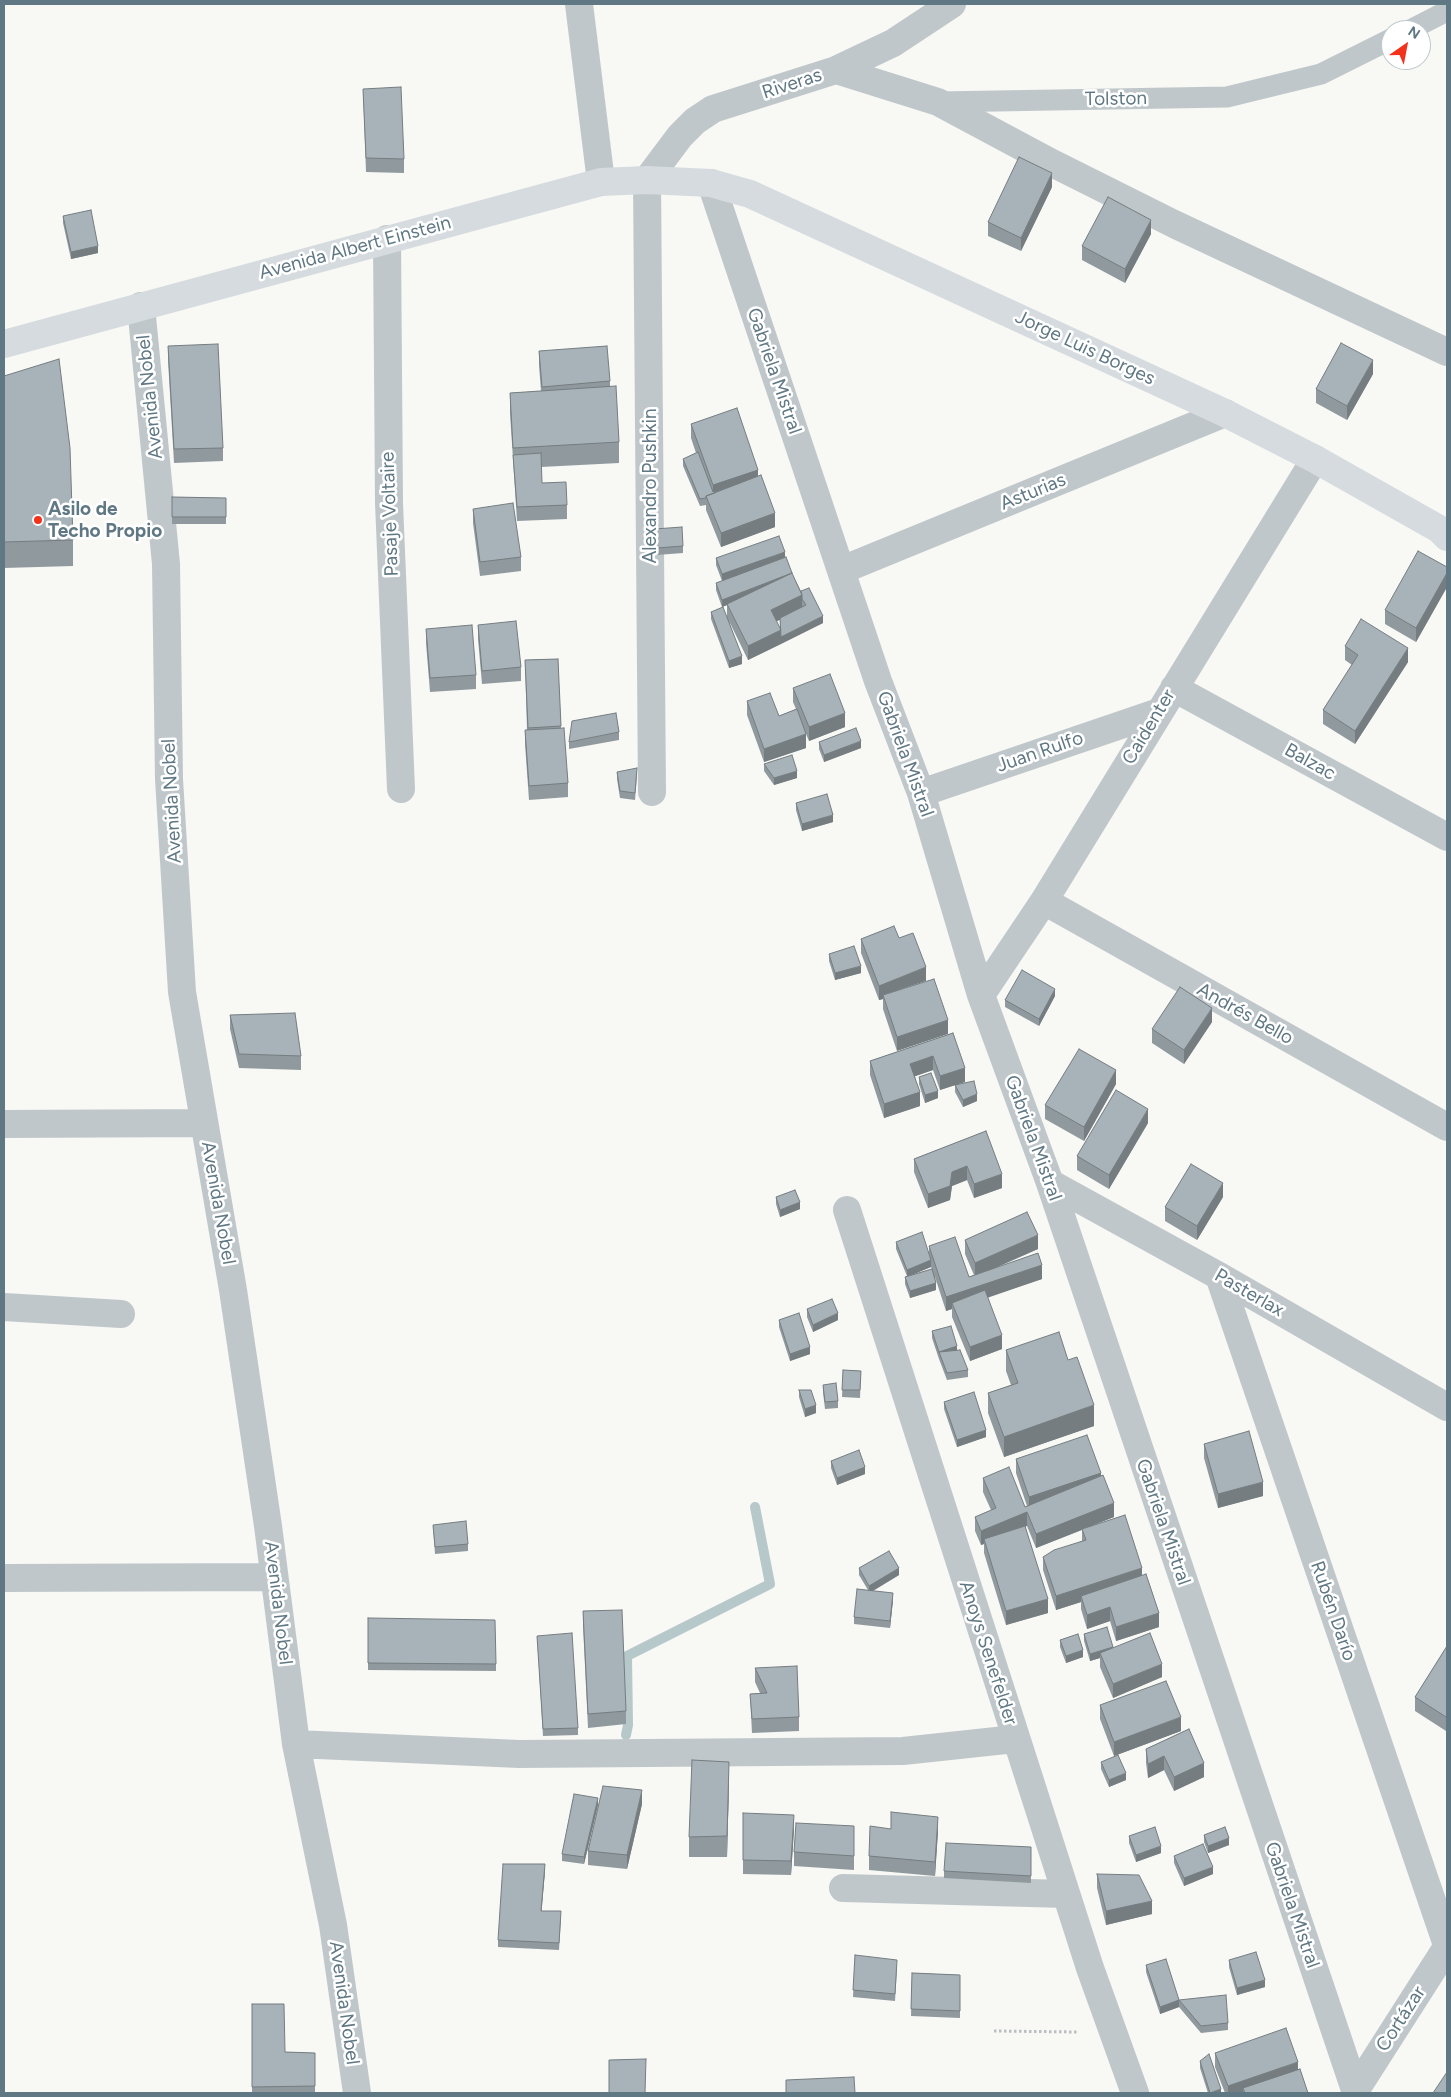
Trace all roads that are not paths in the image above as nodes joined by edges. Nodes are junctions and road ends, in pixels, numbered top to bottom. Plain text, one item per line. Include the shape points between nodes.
1 (579, 4) edge
2 (952, 4) edge
3 (1447, 11) edge
4 (1429, 20) edge
5 (1381, 44) edge
6 (836, 70) junction
7 (938, 102) junction
8 (647, 180) junction
9 (602, 182) junction
10 (710, 183) junction
11 (387, 239) junction
12 (141, 306) junction
13 (4, 344) edge
14 (1447, 352) edge
15 (1225, 413) junction
16 (1316, 459) junction
17 (1447, 537) edge
18 (842, 570) junction
19 (1174, 688) junction
20 (1159, 712) junction
21 (401, 790) dead end
22 (652, 792) dead end
23 (920, 793) junction
24 (1447, 836) edge
25 (1044, 901) junction
26 (981, 995) junction
27 (204, 1123) junction
28 (4, 1124) edge
29 (1447, 1127) edge
30 (1050, 1183) junction
31 (847, 1210) dead end
32 (1219, 1276) junction
33 (4, 1307) edge
34 (121, 1314) dead end
35 (1447, 1407) edge
36 (274, 1577) junction
37 (4, 1578) edge
38 (1016, 1739) junction
39 (296, 1744) junction
40 (843, 1888) dead end
41 (1066, 1894) junction
42 (1447, 1946) edge
43 (1355, 2092) edge
44 (357, 2093) edge
45 (1135, 2093) edge

1 - 9 street
2 - 6 street, Riveras via 893,43
3 - 4 lane
5 - 7 lane, Tolston via 1321,74 1227,97
6 - 7 street, Tolston
6 - 8 street, Riveras via 714,109 680,136
7 - 14 street via 1174,224
8 - 9 street, Avenida Albert Einstein
8 - 10 street, Avenida Albert Einstein
8 - 22 street, Alexandro Pushkin
9 - 11 street, Avenida Albert Einstein
10 - 15 street, Jorge Luis Borges via 750,194
10 - 18 street, Gabriela Mistral
11 - 12 street, Avenida Albert Einstein
11 - 21 street, Pasaje Voltaire via 389,503
12 - 13 street, Avenida Albert Einstein
12 - 27 street, Avenida Nobel via 166,564 169,779 182,992
15 - 16 street, Jorge Luis Borges
15 - 18 street, Asturias
16 - 17 street, Jorge Luis Borges via 1439,529
16 - 19 street, Caidenter
18 - 23 street, Gabriela Mistral via 878,681
19 - 20 street, Caidenter
19 - 24 street, Balzac
20 - 23 street, Juan Rulfo
20 - 25 street, Caidenter
23 - 26 street, Gabriela Mistral
25 - 26 street, Caidenter
25 - 29 street, Andrés Bello
26 - 30 street, Gabriela Mistral
27 - 28 street
27 - 36 street, Avenida Nobel via 237,1319
30 - 32 street, Pasterlax
30 - 43 street, Gabriela Mistral
31 - 38 street, Anoys Senefelder
32 - 35 street, Pasterlax
32 - 42 street, Rubén Darío
33 - 34 street
36 - 37 street
36 - 39 street, Avenida Nobel
38 - 39 street via 903,1751 520,1754
38 - 41 street, Anoys Senefelder
39 - 44 street, Avenida Nobel via 333,1925
40 - 41 street
41 - 45 street, Anoys Senefelder
42 - 43 street, Cortázar

